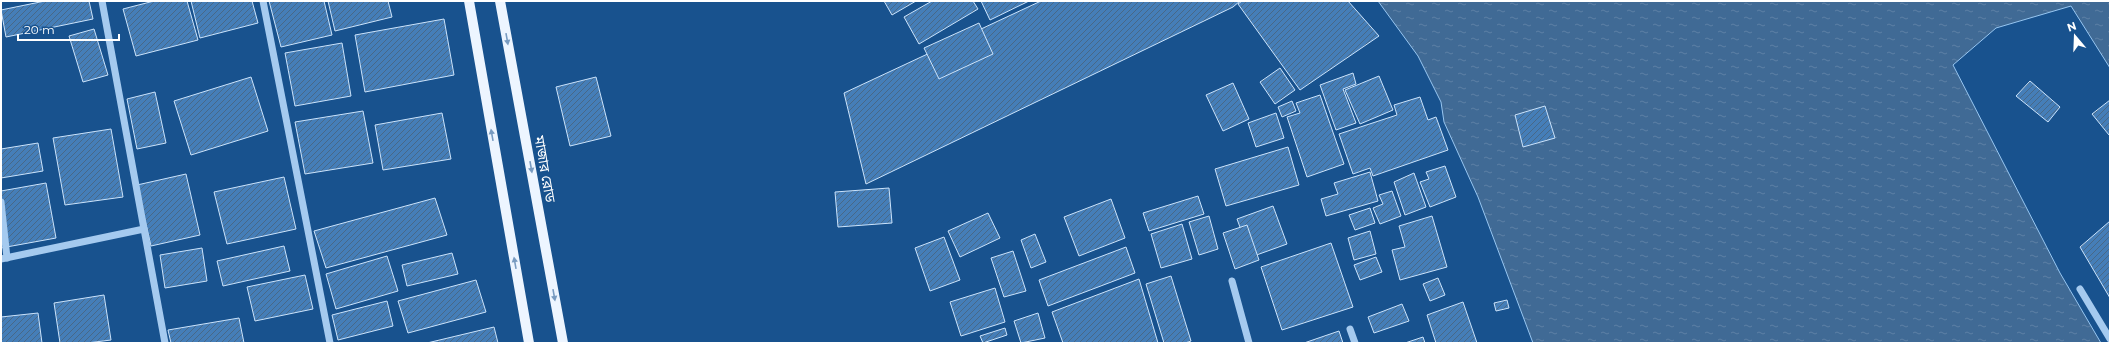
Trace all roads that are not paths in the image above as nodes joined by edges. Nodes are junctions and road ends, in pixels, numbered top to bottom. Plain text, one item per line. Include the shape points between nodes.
1 (102, 1) edge
2 (263, 1) edge
3 (469, 1) edge
4 (500, 1) edge
5 (1, 202) edge
6 (144, 229) junction
7 (4, 258) edge
8 (1232, 281) dead end
9 (2080, 289) dead end
10 (1350, 329) dead end
11 (2110, 339) edge
12 (165, 343) edge
13 (330, 343) edge
14 (529, 343) edge
15 (563, 343) edge
16 (1249, 343) edge
17 (1355, 343) edge

1 - 6 street
2 - 13 street
14 -> 3 main road
4 -> 15 main road, মাজার রোড
5 - 7 street
6 - 7 street
6 - 12 street
8 - 16 street
9 - 11 street
10 - 17 street

